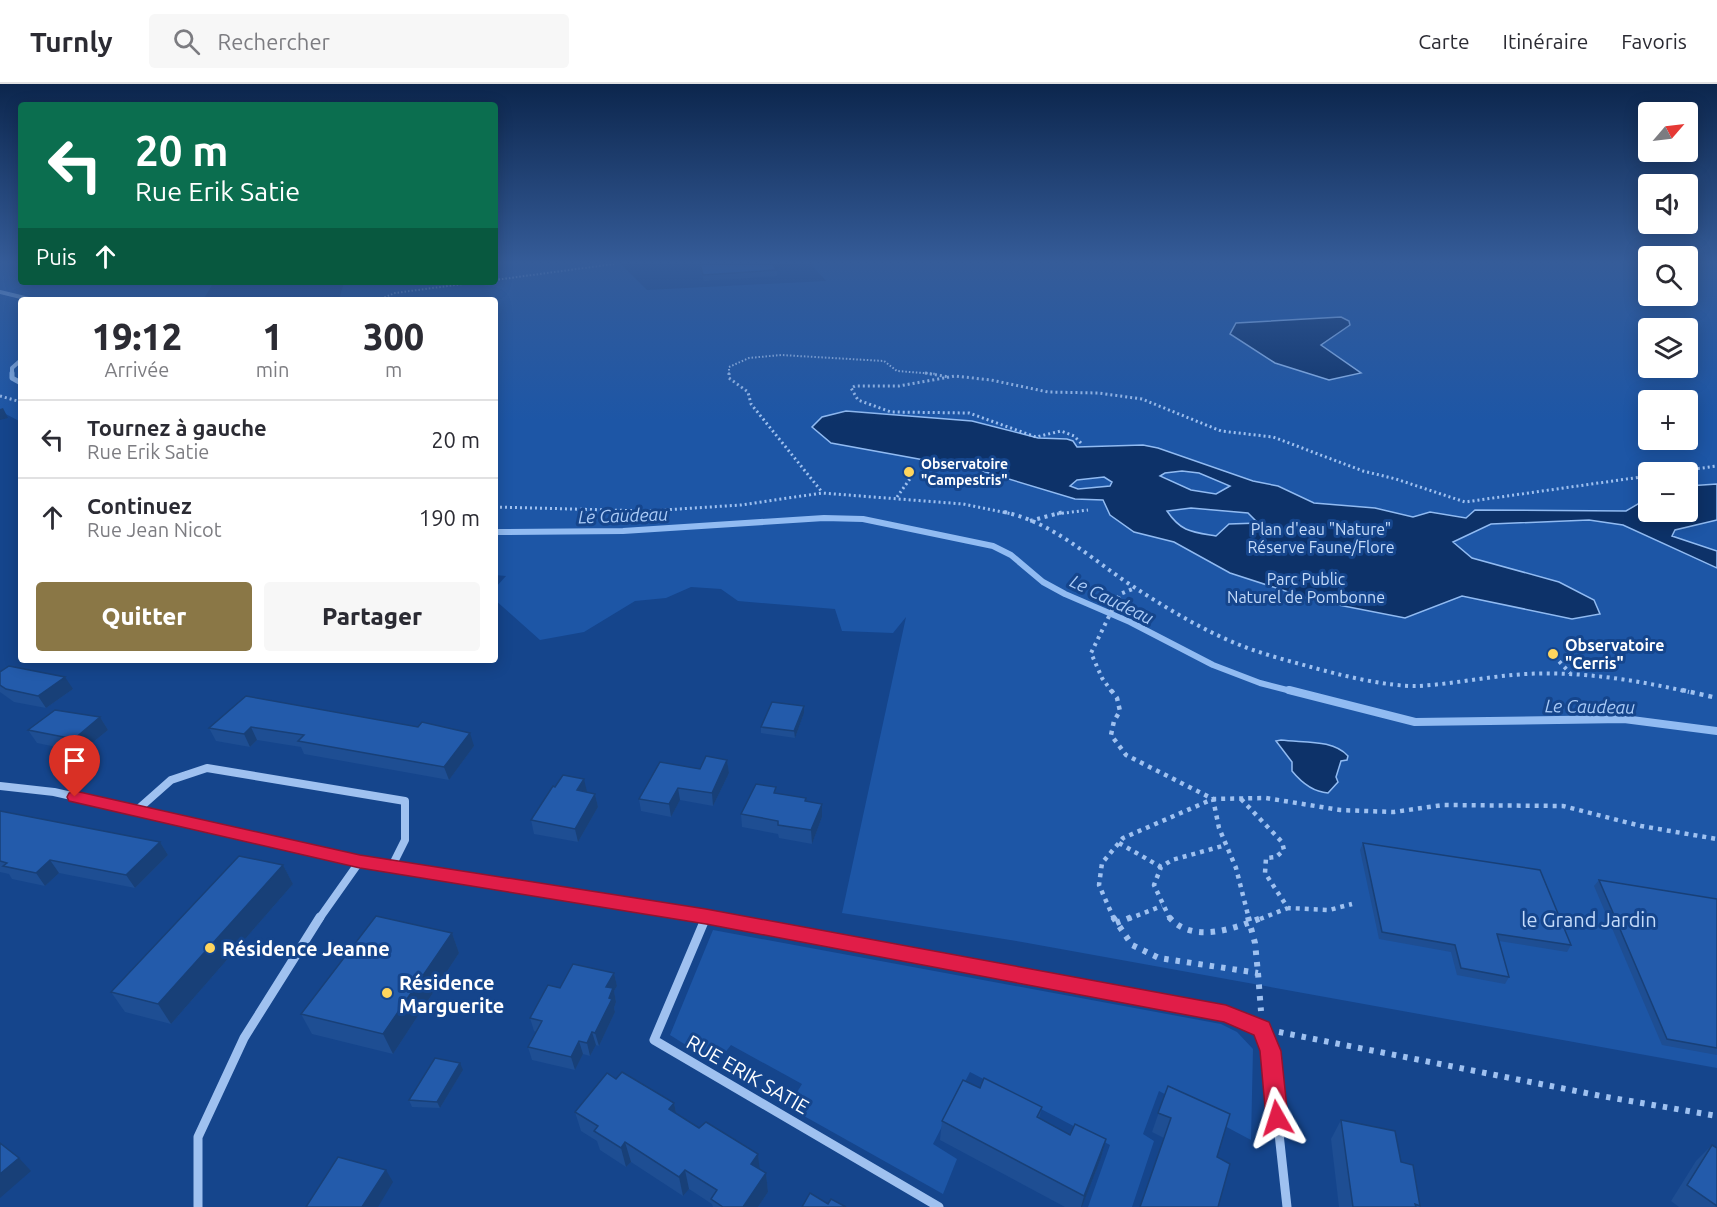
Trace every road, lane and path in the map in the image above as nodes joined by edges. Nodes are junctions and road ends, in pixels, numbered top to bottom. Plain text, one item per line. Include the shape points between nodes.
1 (949, 377) junction
2 (0, 396) edge
3 (18, 401) edge
4 (1081, 443) dead end
5 (1717, 466) edge
6 (1698, 469) edge
7 (912, 476) dead end
8 (1638, 477) edge
9 (822, 493) junction
10 (897, 497) junction
11 (498, 507) edge
12 (1088, 510) dead end
13 (1029, 521) junction
14 (1134, 588) junction
15 (1554, 656) dead end
16 (1570, 674) junction
17 (1717, 698) edge
18 (0, 786) edge
19 (1213, 799) junction
20 (1240, 799) junction
21 (136, 811) junction
22 (1717, 839) edge
23 (1119, 843) junction
24 (1226, 846) junction
25 (360, 861) junction
26 (392, 866) junction
27 (1161, 867) junction
28 (1352, 904) dead end
29 (1162, 906) junction
30 (1288, 908) junction
31 (706, 916) junction
32 (1250, 921) junction
33 (1116, 923) junction
34 (1258, 973) junction
35 (1262, 1028) junction
36 (1717, 1116) edge
37 (198, 1207) edge
38 (939, 1207) edge
39 (1287, 1207) edge

1 - 4 path via 900,386 851,388 858,400 891,412 969,413 1036,437 1061,431
1 - 8 path via 991,380 1048,392 1142,399 1221,431 1273,437 1363,471 1464,502
1 - 9 path via 932,372 897,371 884,361 858,358 749,358 729,367 729,378 748,392 751,404
2 - 3 path
5 - 6 path
7 - 10 path
9 - 10 path
9 - 11 path via 741,505 648,511
10 - 13 path via 963,504 1014,514
12 - 13 path
13 - 14 path via 1084,550
14 - 16 path via 1245,647 1365,680 1416,686 1526,674
14 - 19 path via 1120,594 1091,652 1119,704 1111,735 1126,754
15 - 16 path
16 - 17 path via 1653,684
18 - 21 street via 54,792
19 - 20 path
19 - 23 path
19 - 24 path
20 - 22 path via 1266,798 1340,810 1394,812 1443,805 1563,806 1641,826
20 - 30 path via 1282,842 1284,850 1266,858 1265,873
21 - 25 street
21 - 26 street via 171,780 207,768 405,801 405,840
23 - 27 path
23 - 33 path via 1102,863 1099,885
24 - 27 path via 1172,860
24 - 32 path
25 - 26 street
25 - 37 street via 244,1038 198,1137
26 - 31 street
27 - 29 path via 1154,885
28 - 30 path via 1343,909
29 - 32 path via 1173,923 1197,933
29 - 33 path
30 - 32 path
31 - 35 street via 1226,1013
31 - 38 street, RUE ERIK SATIE via 654,1040
32 - 34 path
33 - 34 path via 1131,945 1159,958
34 - 35 path
35 - 36 path
35 - 39 street via 1270,1051

